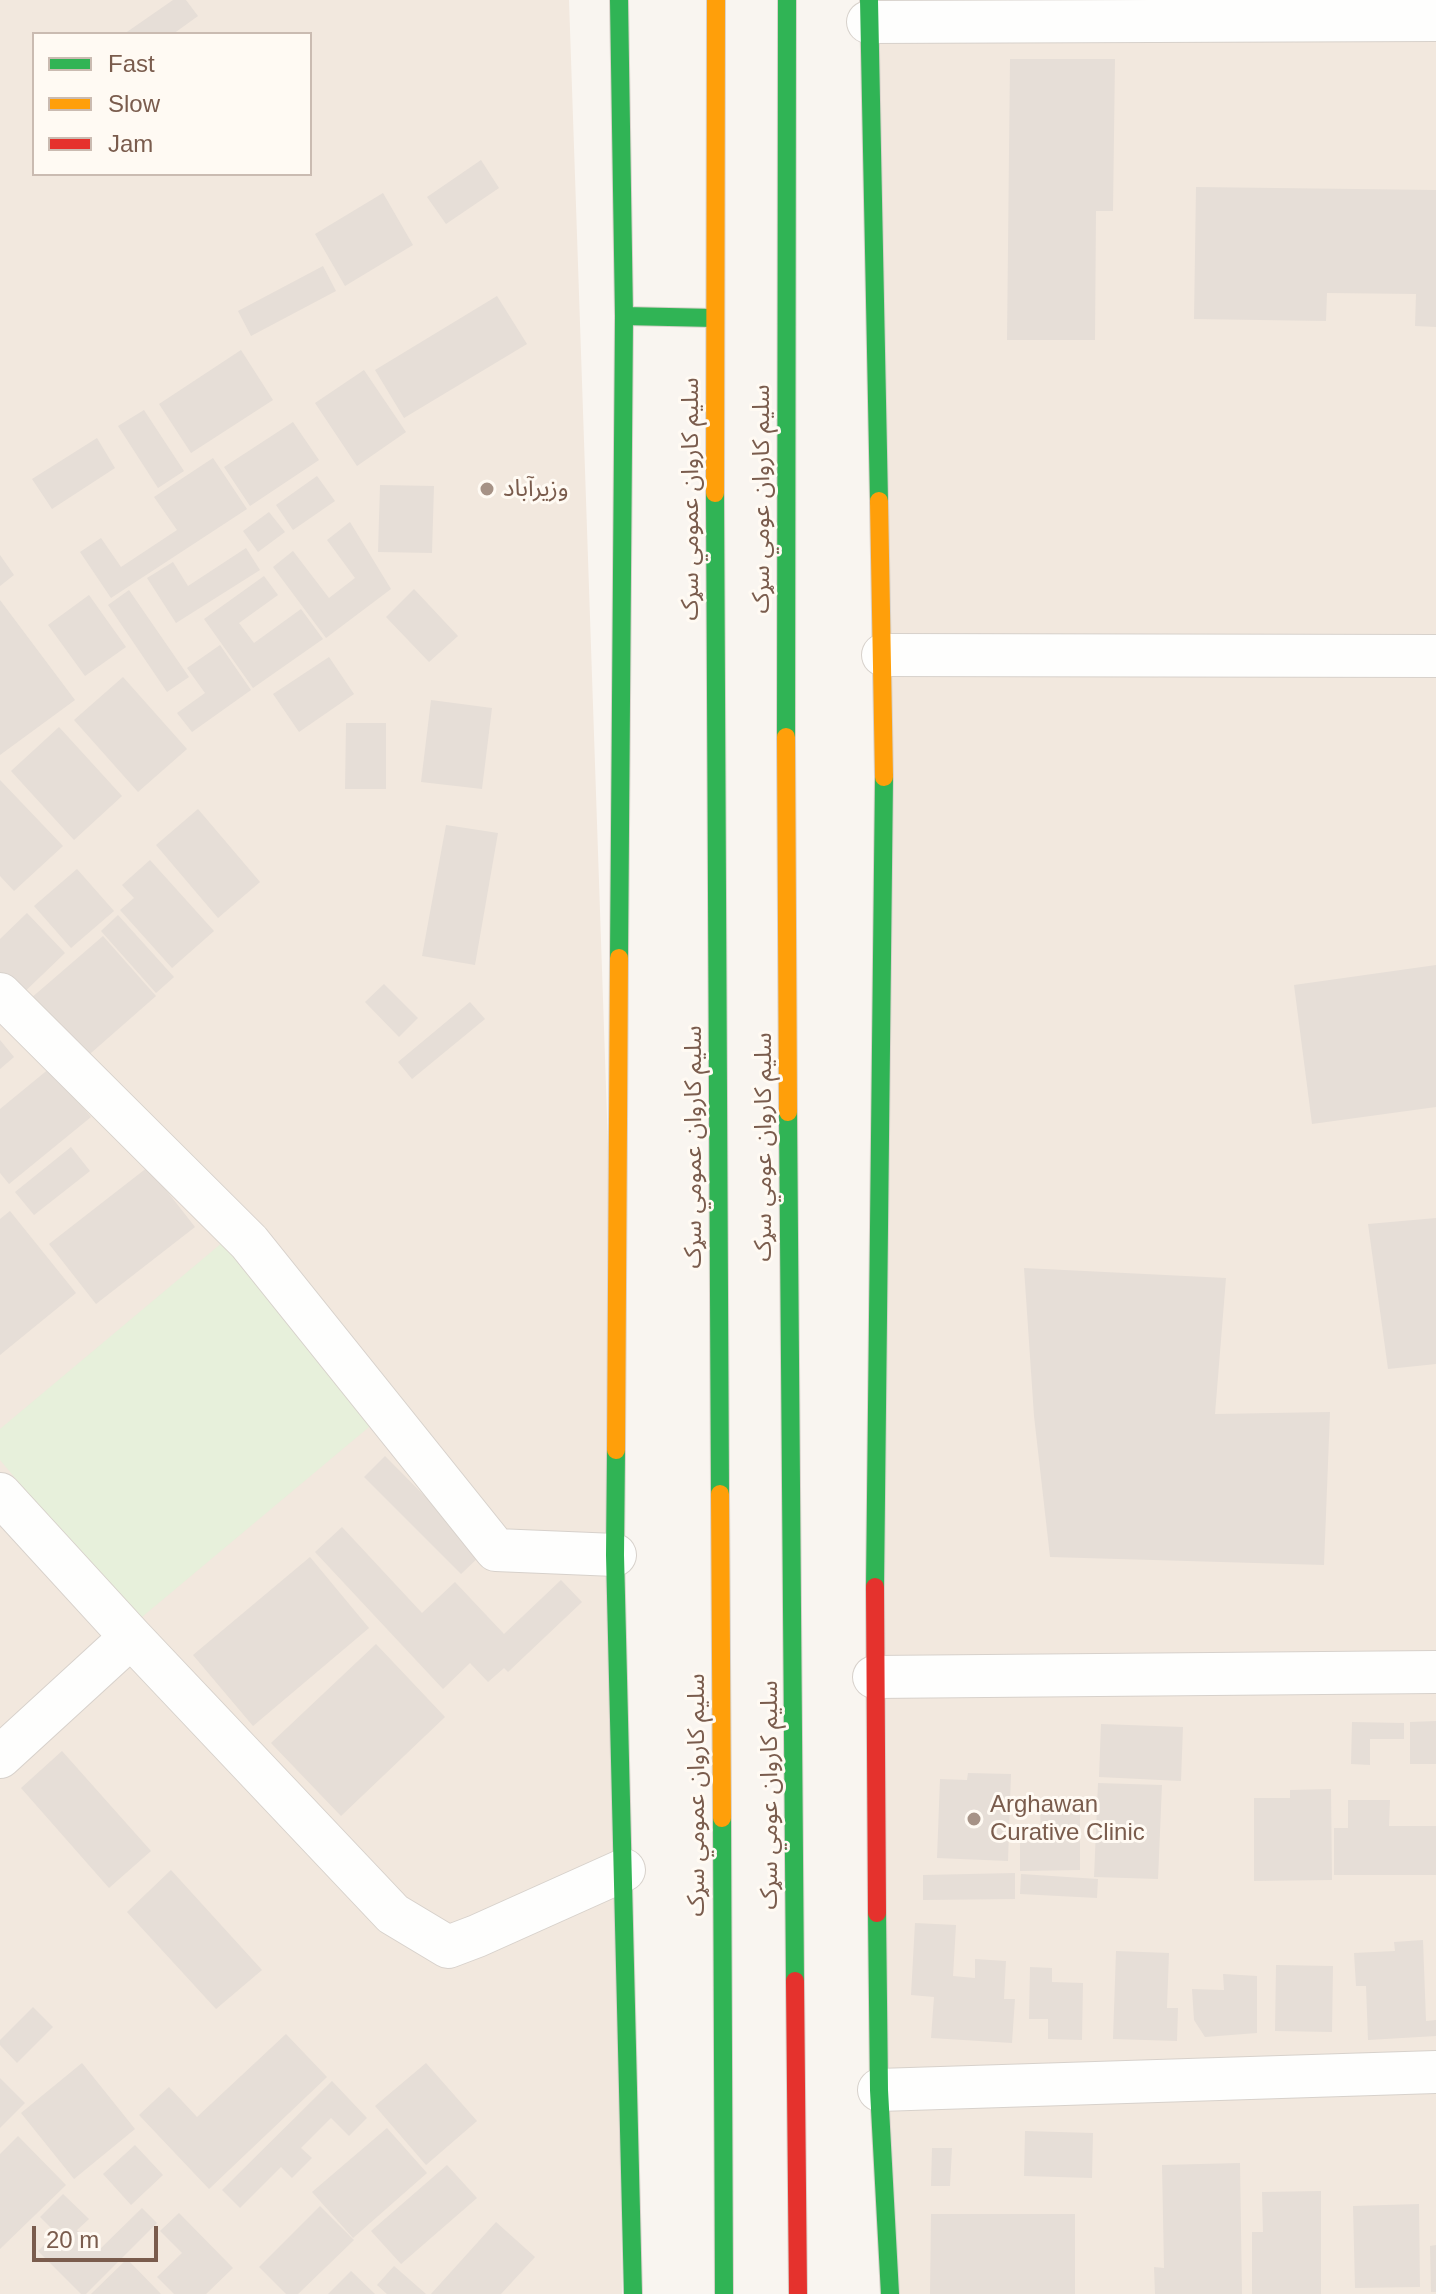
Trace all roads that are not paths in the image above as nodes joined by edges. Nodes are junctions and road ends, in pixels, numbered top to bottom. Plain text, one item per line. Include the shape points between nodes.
1 (619, 0) edge
2 (716, 0) edge
3 (787, 0) edge
4 (868, 11) edge
5 (1436, 20) edge
6 (624, 316) junction
7 (714, 318) junction
8 (883, 655) junction
9 (1436, 656) edge
10 (0, 994) edge
11 (0, 1494) edge
12 (615, 1555) junction
13 (131, 1637) junction
14 (1436, 1672) edge
15 (874, 1677) junction
16 (0, 1757) edge
17 (624, 1870) junction
18 (1436, 2072) edge
19 (879, 2090) junction
20 (633, 2294) edge
21 (724, 2294) edge
22 (798, 2294) edge
23 (890, 2294) edge

1 - 6 main road
2 - 7 main road, سلیم کاروان عمومي سړک
3 - 22 main road, سلیم کاروان عومي سړک via 779,844
4 - 5 street
4 - 8 main road
6 - 7 main road
6 - 12 main road
7 - 21 main road, سلیم کاروان عمومي سړک via 723,836
8 - 9 street
8 - 15 main road
10 - 12 street via 249,1242 496,1550
11 - 13 street
12 - 17 main road
13 - 16 street
13 - 17 street via 393,1914 448,1947
14 - 15 street
15 - 19 main road
17 - 20 main road
18 - 19 street
19 - 23 main road

